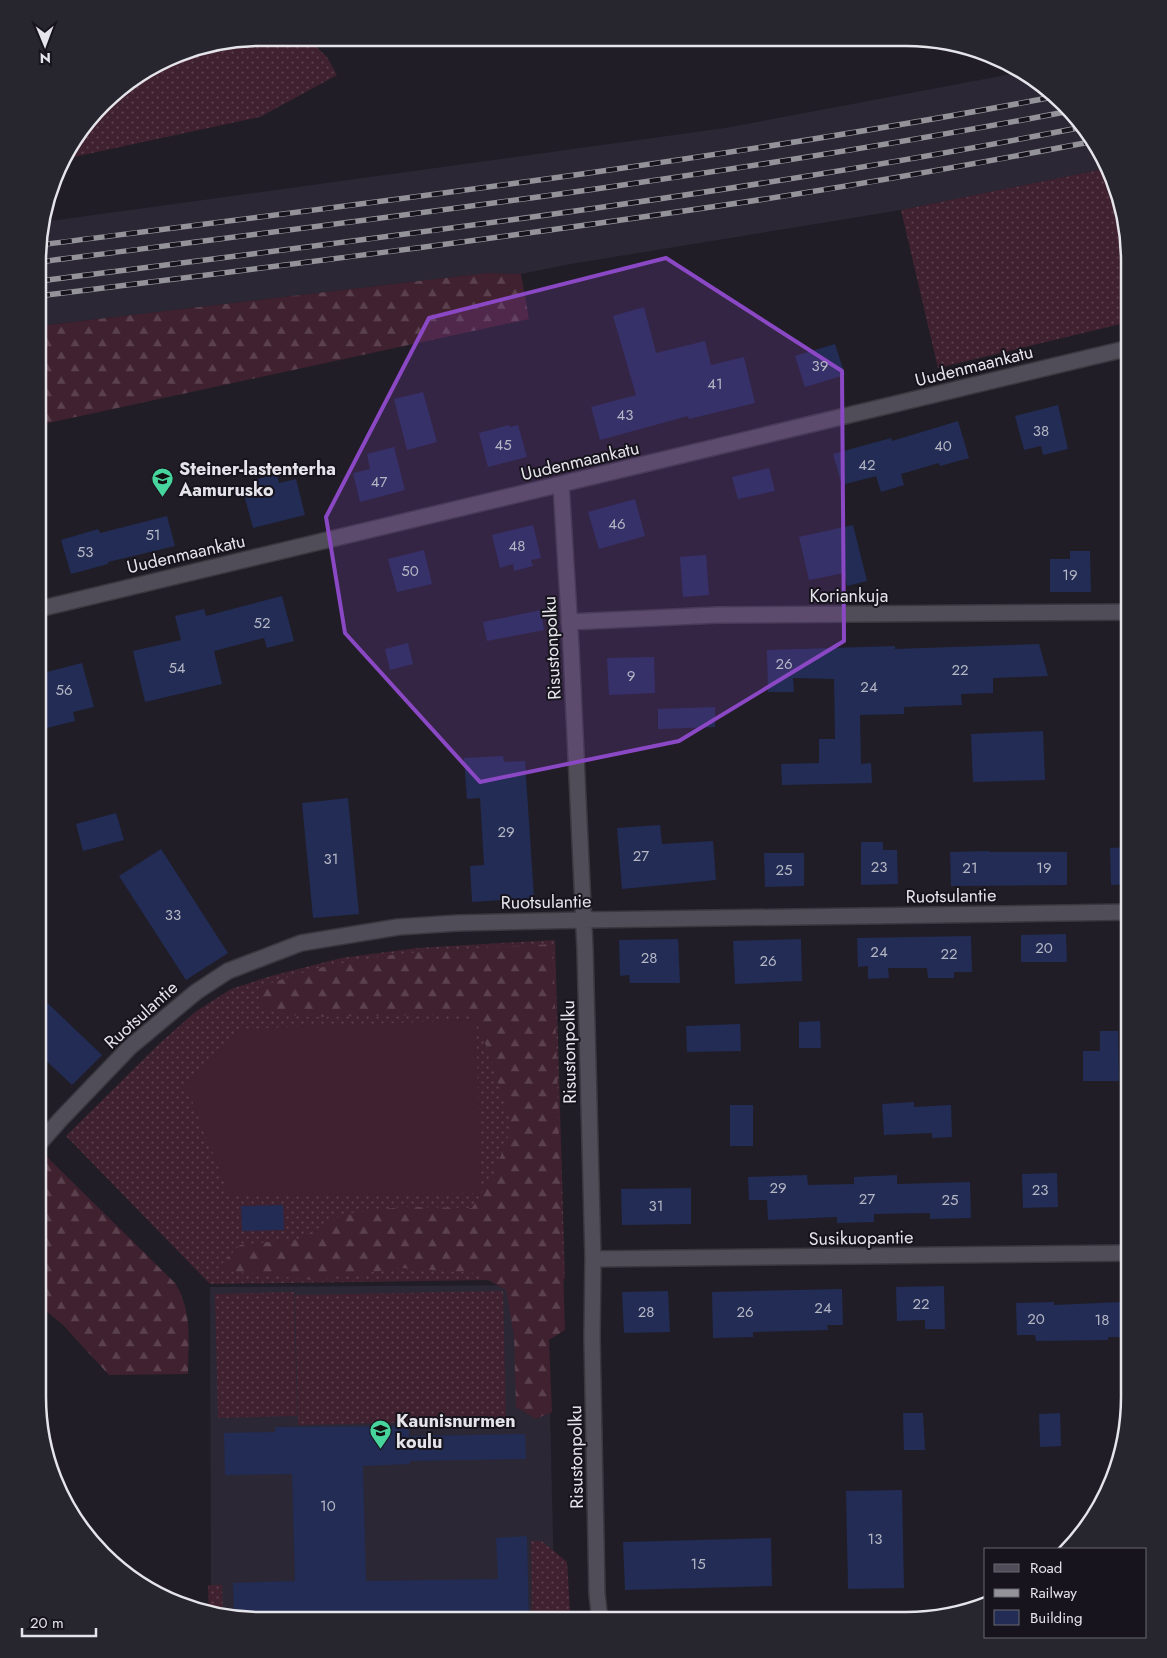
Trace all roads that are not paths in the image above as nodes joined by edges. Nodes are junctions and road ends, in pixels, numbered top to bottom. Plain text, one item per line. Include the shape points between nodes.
1 (1121, 350) edge
2 (561, 484) junction
3 (46, 607) edge
4 (1121, 612) edge
5 (569, 622) junction
6 (1121, 912) edge
7 (584, 920) junction
8 (46, 1132) edge
9 (1121, 1253) edge
10 (592, 1259) junction
11 (599, 1612) edge

1 - 2 street, Uudenmaankatu
2 - 3 street, Uudenmaankatu
2 - 5 street, Risustonpolku
4 - 5 street, Koriankuja via 717,615
5 - 7 street, Risustonpolku
6 - 7 street, Ruotsulantie
7 - 8 street, Ruotsulantie via 398,927 301,943 264,956 228,971 196,992 130,1047
7 - 10 street, Risustonpolku
9 - 10 street, Susikuopantie
10 - 11 street, Risustonpolku

